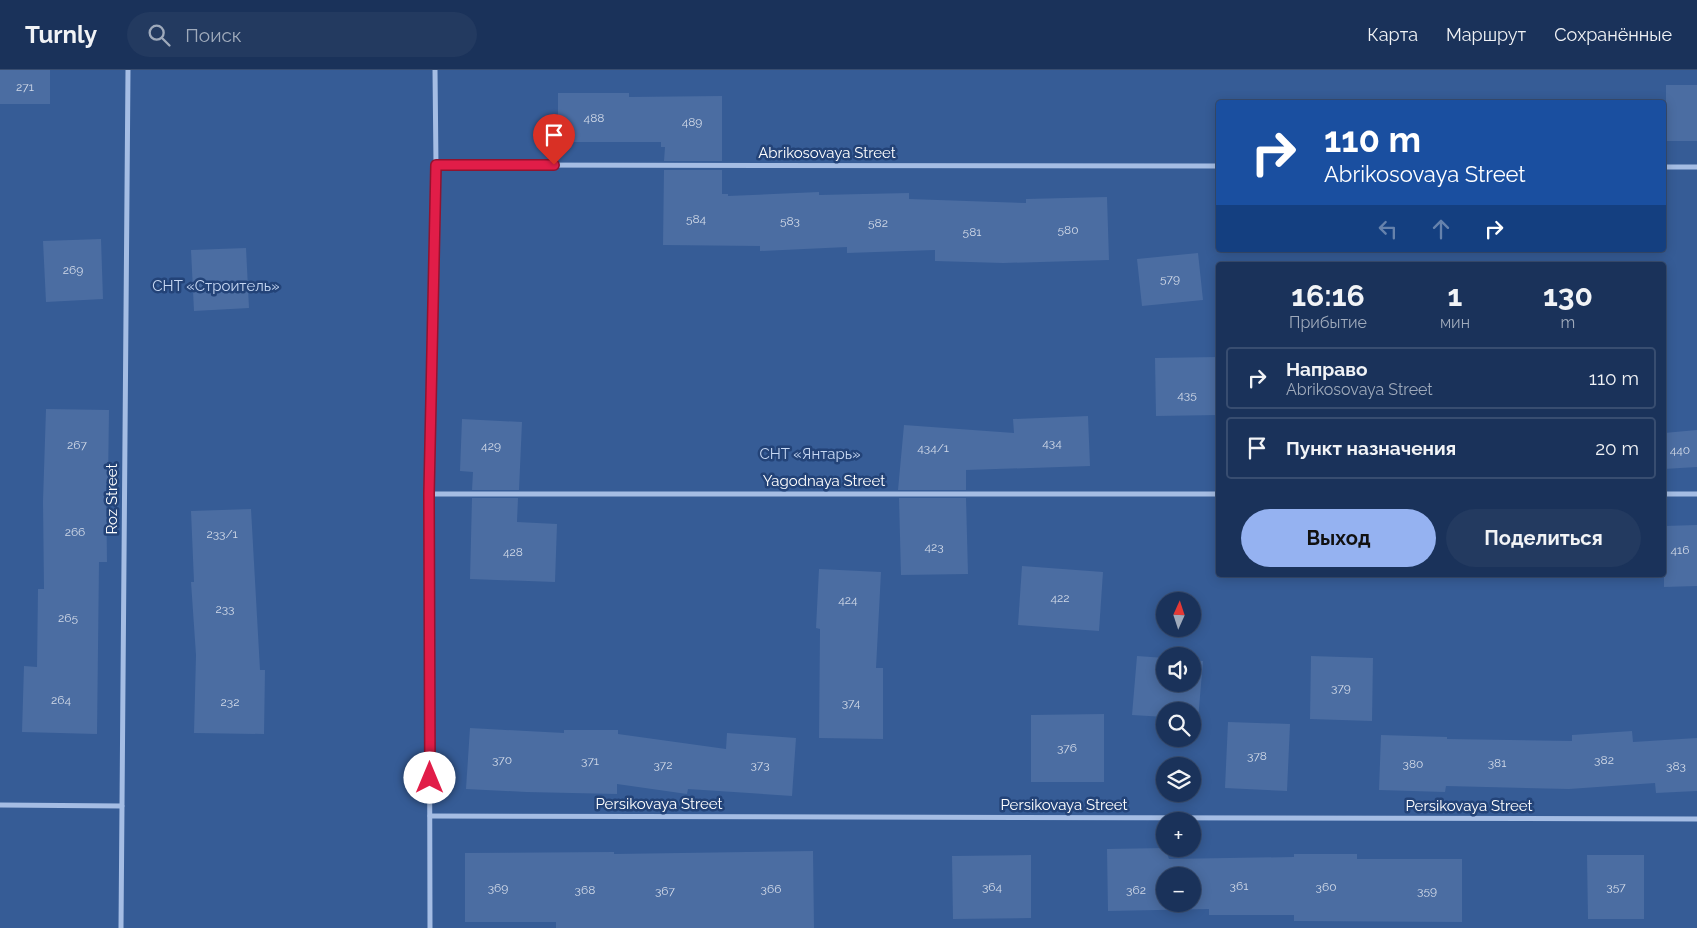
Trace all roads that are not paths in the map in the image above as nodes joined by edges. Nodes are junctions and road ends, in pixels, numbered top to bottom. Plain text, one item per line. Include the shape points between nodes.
1 (128, 70) edge
2 (435, 70) edge
3 (436, 165) junction
4 (1216, 166) edge
5 (1666, 166) edge
6 (1697, 166) edge
7 (429, 494) junction
8 (1216, 494) edge
9 (1666, 494) edge
10 (1697, 494) edge
11 (0, 805) edge
12 (122, 806) junction
13 (430, 816) junction
14 (1697, 818) edge
15 (121, 928) edge
16 (430, 928) edge

1 - 12 street, Roz Street
2 - 3 street
3 - 4 street, Abrikosovaya Street
3 - 7 street
5 - 6 street
7 - 8 street, Yagodnaya Street
7 - 13 street
9 - 10 street
11 - 12 street
12 - 15 street, Roz Street
13 - 14 street, Persikovaya Street
13 - 16 street

